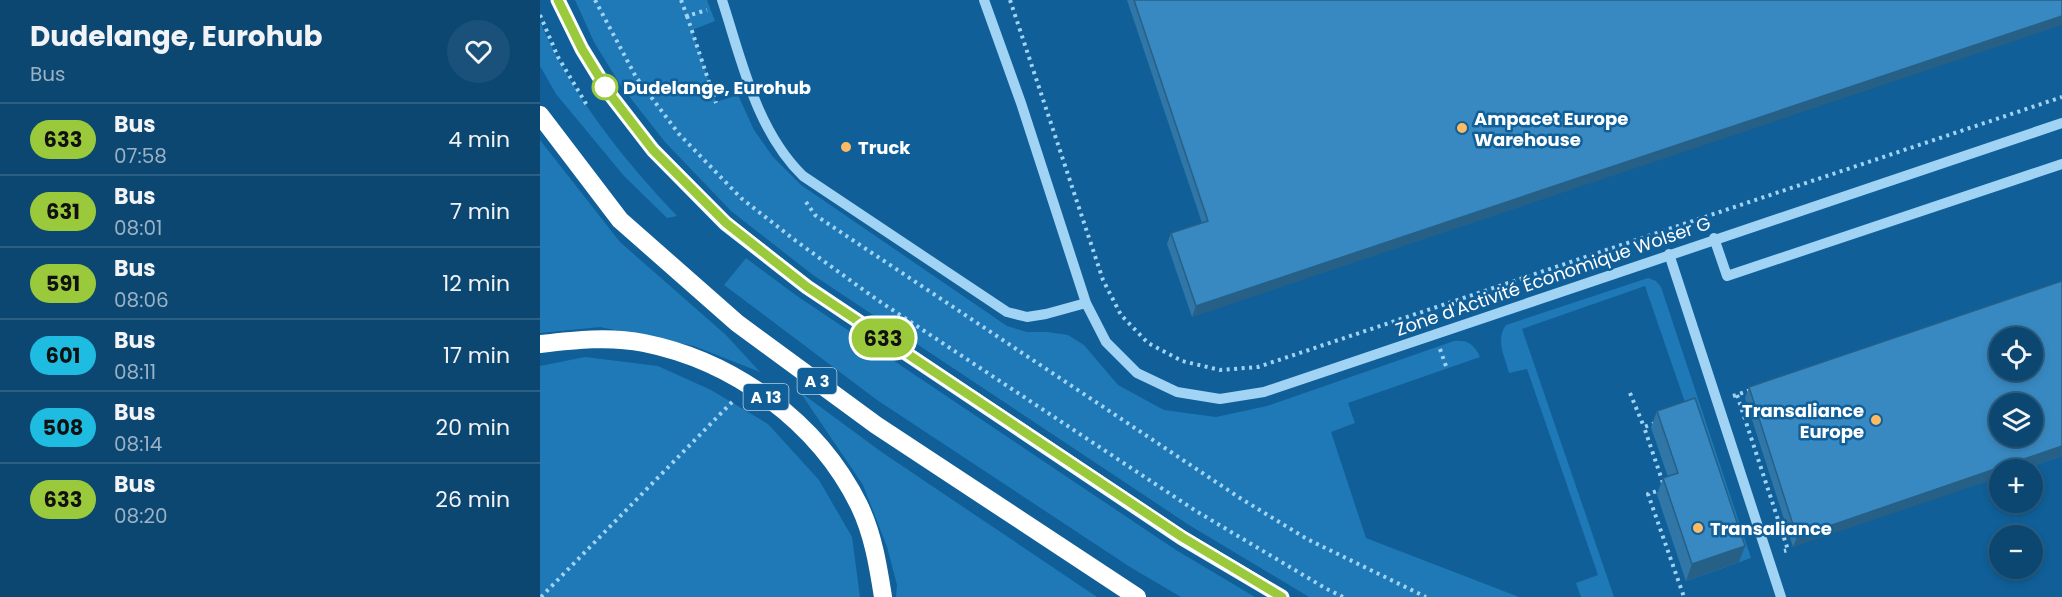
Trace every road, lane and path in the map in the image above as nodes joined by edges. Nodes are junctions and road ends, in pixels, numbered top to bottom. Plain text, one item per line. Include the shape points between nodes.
1 (558, 0) edge
2 (595, 0) edge
3 (722, 0) edge
4 (984, 0) edge
5 (1010, 0) edge
6 (540, 15) edge
7 (687, 16) dead end
8 (2062, 97) edge
9 (716, 103) dead end
10 (588, 107) dead end
11 (540, 116) edge
12 (2062, 123) edge
13 (2062, 164) edge
14 (803, 176) junction
15 (1714, 238) junction
16 (1669, 254) junction
17 (1086, 303) junction
18 (540, 344) edge
19 (749, 384) junction
20 (1630, 393) dead end
21 (1737, 395) dead end
22 (1644, 427) dead end
23 (1788, 550) dead end
24 (542, 597) edge
25 (883, 597) edge
26 (1137, 597) edge
27 (1282, 597) edge
28 (1343, 597) edge
29 (1426, 597) edge
30 (1781, 597) edge

1 - 27 main road via 609,93 653,150 726,223 807,287 1182,537
2 - 28 path via 636,77 679,134 741,198 876,299 1196,511
3 - 14 lane via 766,128
4 - 17 lane, Zone d'Activité Économique Wolser G
5 - 8 path via 1103,280 1121,315 1148,343 1182,362 1220,370 1258,367
6 - 10 path via 558,57
7 - 9 path
11 - 26 highway, A 3 via 620,220 737,323 876,424
12 - 15 lane, Zone d'Activité Économique Wolser G
13 - 15 lane via 1727,276
14 - 17 lane via 1007,312 1027,317
14 - 29 path via 800,193 815,215 1240,498 1307,539
15 - 16 lane, Zone d'Activité Économique Wolser G
16 - 17 lane, Zone d'Activité Économique Wolser G via 1263,392 1220,399 1177,392 1137,373 1106,342
16 - 30 lane
18 - 19 highway, A 13 via 590,338 644,343 693,357
19 - 24 path
19 - 25 highway, A 13 via 791,416 832,461 859,505 876,551
20 - 22 path
21 - 23 path

